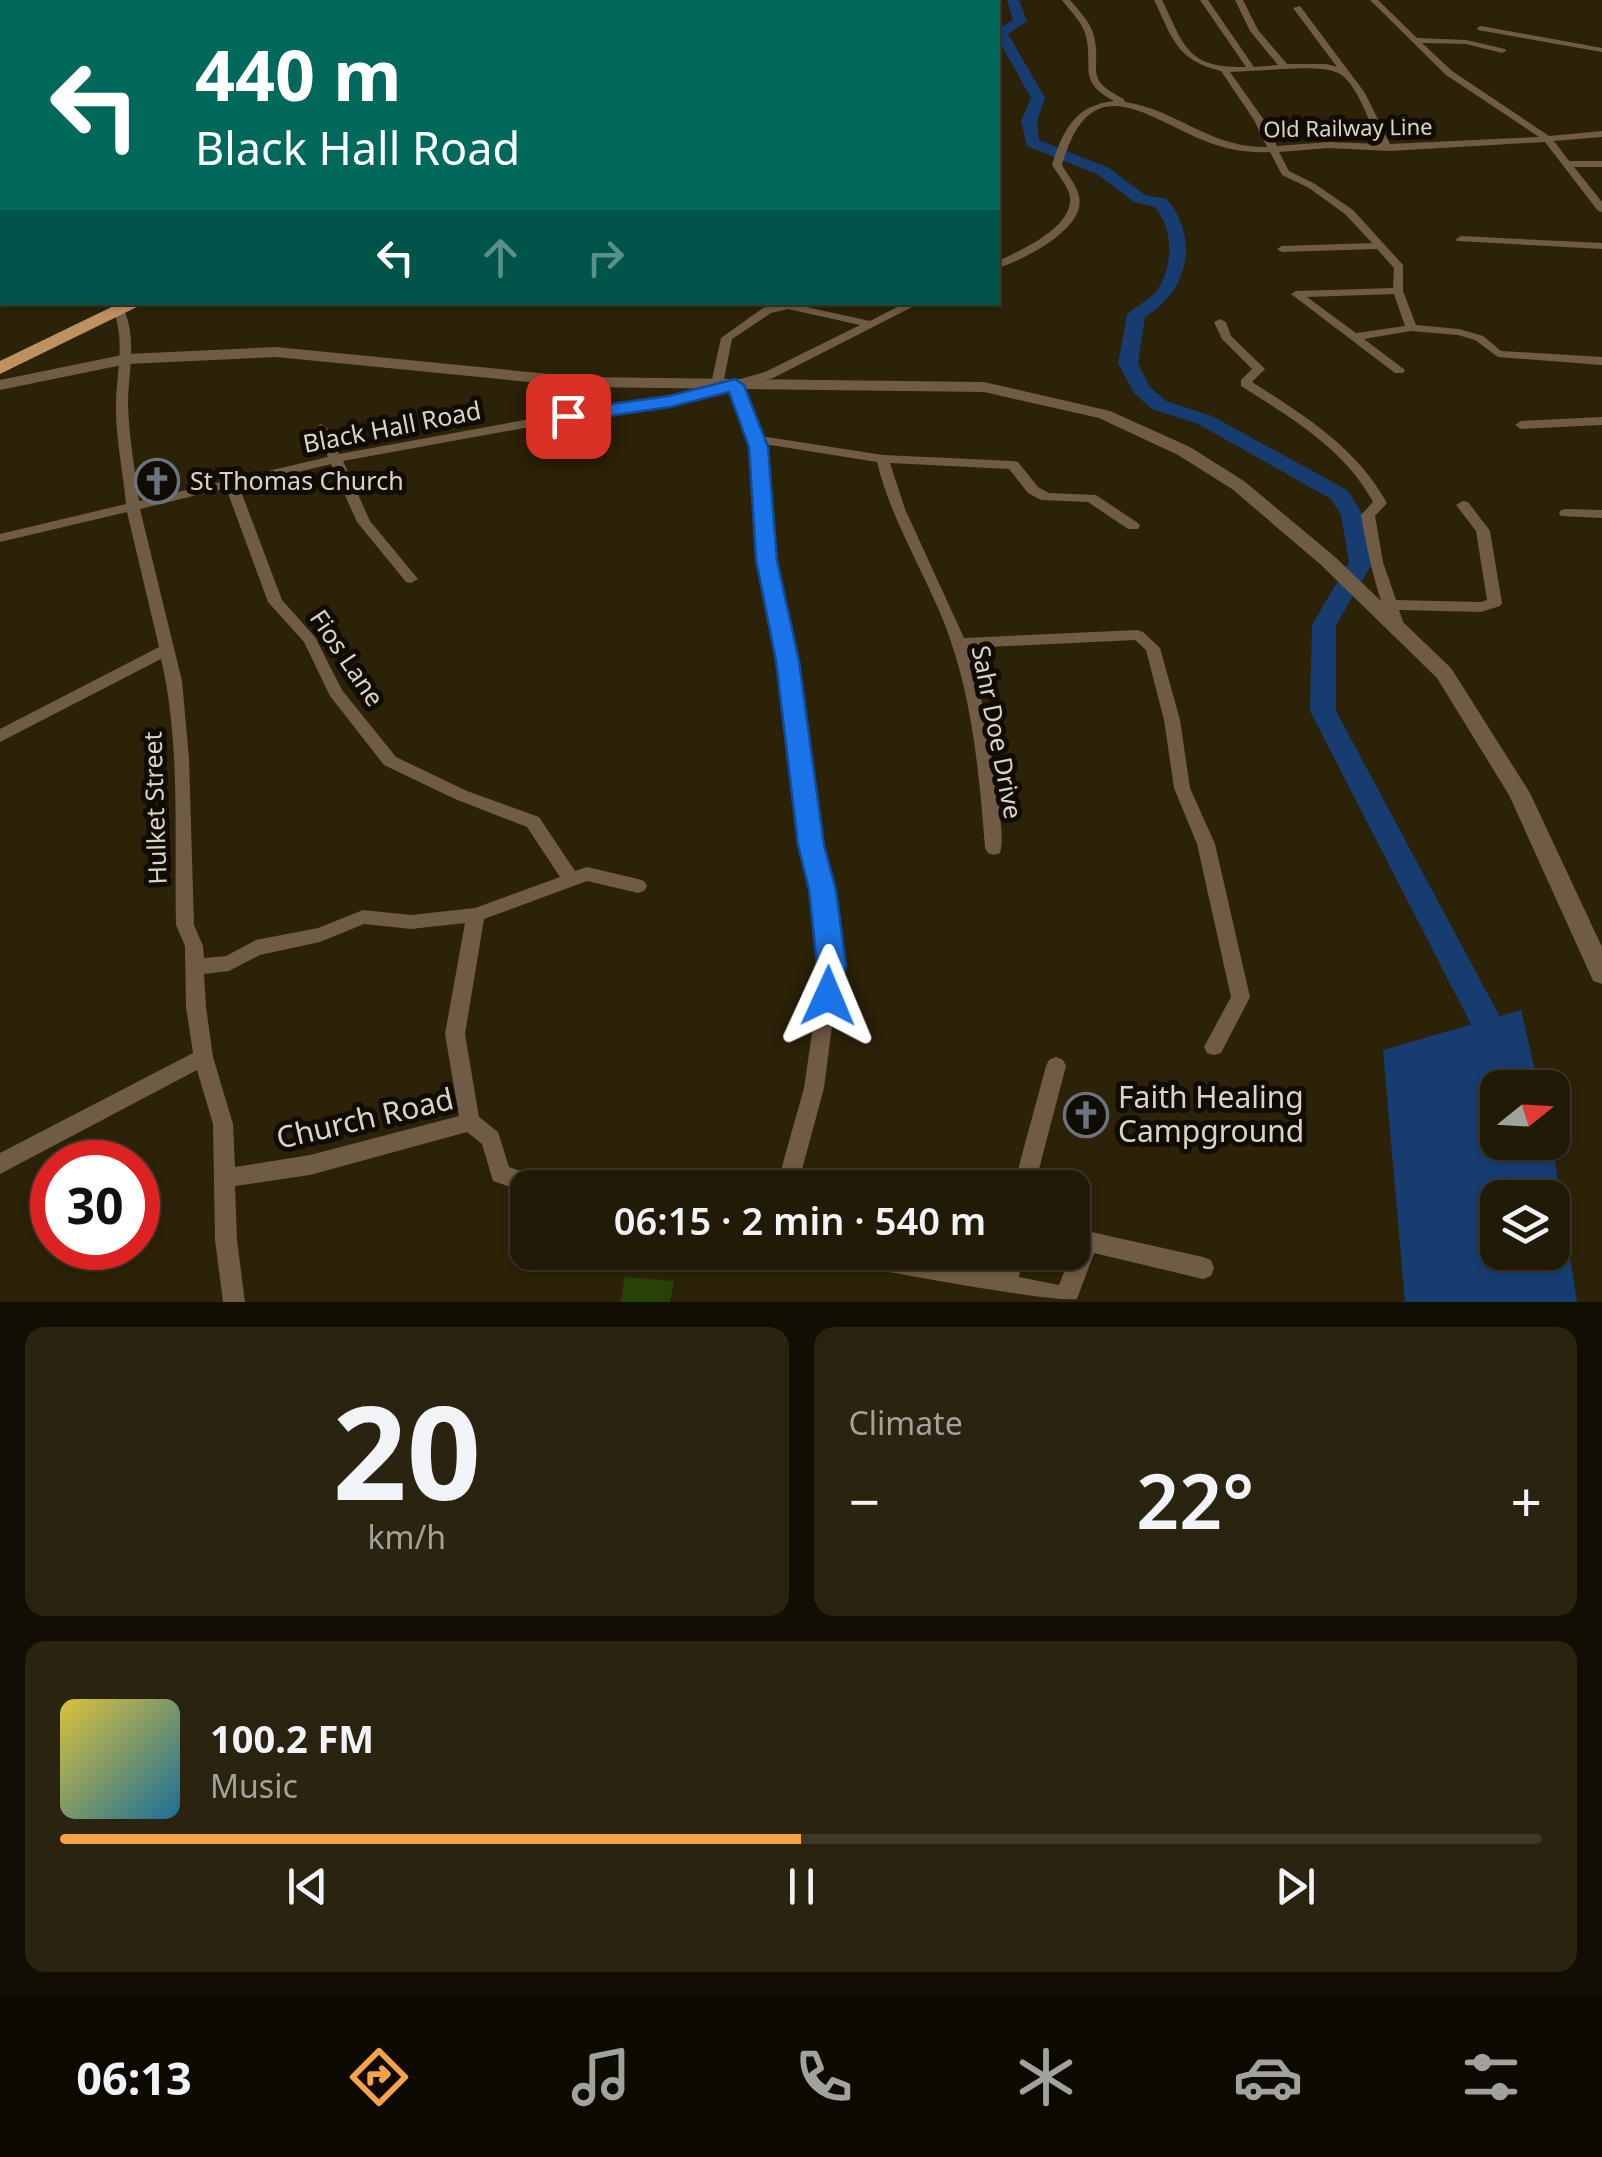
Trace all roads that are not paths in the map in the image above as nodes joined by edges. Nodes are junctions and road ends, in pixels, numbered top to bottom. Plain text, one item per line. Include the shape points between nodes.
1 (1066, 0) edge
2 (1158, 0) edge
3 (1204, 0) edge
4 (1239, 0) edge
5 (1374, 0) edge
6 (1298, 8) dead end
7 (1481, 28) dead end
8 (1417, 40) junction
9 (1602, 50) edge
10 (1502, 51) dead end
11 (1284, 66) junction
12 (1252, 68) junction
13 (1224, 72) junction
14 (1345, 72) junction
15 (1124, 103) junction
16 (1602, 134) edge
17 (1546, 138) junction
18 (1390, 148) junction
19 (1272, 151) junction
20 (1566, 164) junction
21 (1602, 164) edge
22 (1585, 188) junction
23 (1602, 188) edge
24 (1602, 210) edge
25 (1462, 239) dead end
26 (1382, 246) junction
27 (1602, 246) edge
28 (1282, 249) dead end
29 (1000, 264) edge
30 (1398, 291) junction
31 (910, 305) edge
32 (117, 307) edge
33 (1220, 322) dead end
34 (869, 324) junction
35 (1411, 328) junction
36 (1354, 337) junction
37 (127, 359) junction
38 (1602, 361) edge
39 (0, 368) edge
40 (1400, 370) dead end
41 (716, 384) junction
42 (735, 385) junction
43 (0, 386) edge
44 (1602, 421) edge
45 (1521, 425) dead end
46 (320, 428) dead end
47 (756, 440) junction
48 (334, 459) junction
49 (883, 459) junction
50 (231, 483) junction
51 (1463, 505) dead end
52 (133, 507) junction
53 (1566, 513) dead end
54 (1602, 514) edge
55 (1133, 526) dead end
56 (0, 538) edge
57 (411, 578) dead end
58 (1384, 606) junction
59 (959, 643) junction
60 (164, 652) junction
61 (0, 736) edge
62 (994, 848) dead end
63 (570, 880) junction
64 (638, 886) dead end
65 (476, 915) junction
66 (196, 967) junction
67 (1602, 974) edge
68 (1214, 1047) dead end
69 (203, 1057) junction
70 (1056, 1066) dead end
71 (470, 1122) junction
72 (0, 1164) edge
73 (791, 1170) edge
74 (1027, 1170) edge
75 (510, 1177) edge
76 (226, 1178) junction
77 (1203, 1268) dead end
78 (941, 1270) edge
79 (1009, 1270) edge
80 (1007, 1282) junction
81 (234, 1302) edge

1 - 15 street via 1089,32 1092,83
2 - 13 street via 1187,54
3 - 12 street
4 - 11 street via 1254,31
5 - 8 street
6 - 14 street
7 - 9 street
8 - 10 street
8 - 17 street via 1450,74
11 - 12 street
11 - 14 street
12 - 13 street
13 - 19 street
14 - 18 street
15 - 19 street, Old Railway Line via 1232,147
15 - 29 street via 1088,109 1062,145 1057,164 1075,195 1073,214 1040,246
16 - 17 street, Old Railway Line
17 - 18 street, Old Railway Line
17 - 20 street
18 - 19 street, Old Railway Line via 1340,144
19 - 26 street via 1285,173 1349,212
20 - 21 street
20 - 22 street
22 - 23 street
22 - 24 street
25 - 27 street
26 - 28 street
26 - 30 street via 1399,267
30 - 35 street
30 - 36 street via 1296,294
31 - 34 street, Black Hall Road
32 - 37 street, Hulket Street
32 - 39 main road
33 - 58 street via 1259,369 1245,383 1356,464 1372,486 1380,503 1368,515
34 - 41 street via 788,306 766,310 726,338
34 - 42 street, Black Hall Road
35 - 36 street
35 - 38 street via 1469,334 1498,354
36 - 40 street
37 - 41 street via 276,352 580,382
37 - 43 street
37 - 52 street, Hulket Street via 122,404
41 - 42 street
42 - 47 street
42 - 48 street, Black Hall Road
42 - 58 street via 984,387 1104,414 1238,484
44 - 45 street
46 - 48 street
47 - 49 street
47 - 73 street via 766,560 788,661 832,965 814,1088
48 - 50 street, Black Hall Road
48 - 57 street via 364,522
49 - 55 street via 1013,465 1046,497 1091,498
49 - 59 street, Sahr Doe Drive via 891,501
50 - 52 street, Black Hall Road
50 - 63 street, Fios Lane via 275,602 310,640 335,692 390,760 532,822
51 - 58 street via 1484,531 1495,603
52 - 56 street, Black Hall Road
52 - 60 street, Hulket Street
53 - 54 street
58 - 67 street via 1475,718 1519,793
59 - 62 street, Sahr Doe Drive via 989,782
59 - 68 street via 1138,636 1153,648 1182,788 1206,844 1242,996
60 - 61 street
60 - 66 street, Hulket Street via 174,682 186,926
63 - 64 street via 586,874
63 - 65 street
65 - 66 street via 411,922 363,917 320,935 256,948 228,963
65 - 71 street via 455,1034
66 - 69 street, Hulket Street
69 - 72 street
69 - 76 street, Hulket Street via 223,1124
70 - 74 street
71 - 75 street, Church Road via 491,1139 500,1174
71 - 76 street, Church Road via 310,1165
76 - 81 street, Hulket Street
77 - 80 street via 1092,1240 1069,1292 1061,1296
78 - 80 street
79 - 80 street

